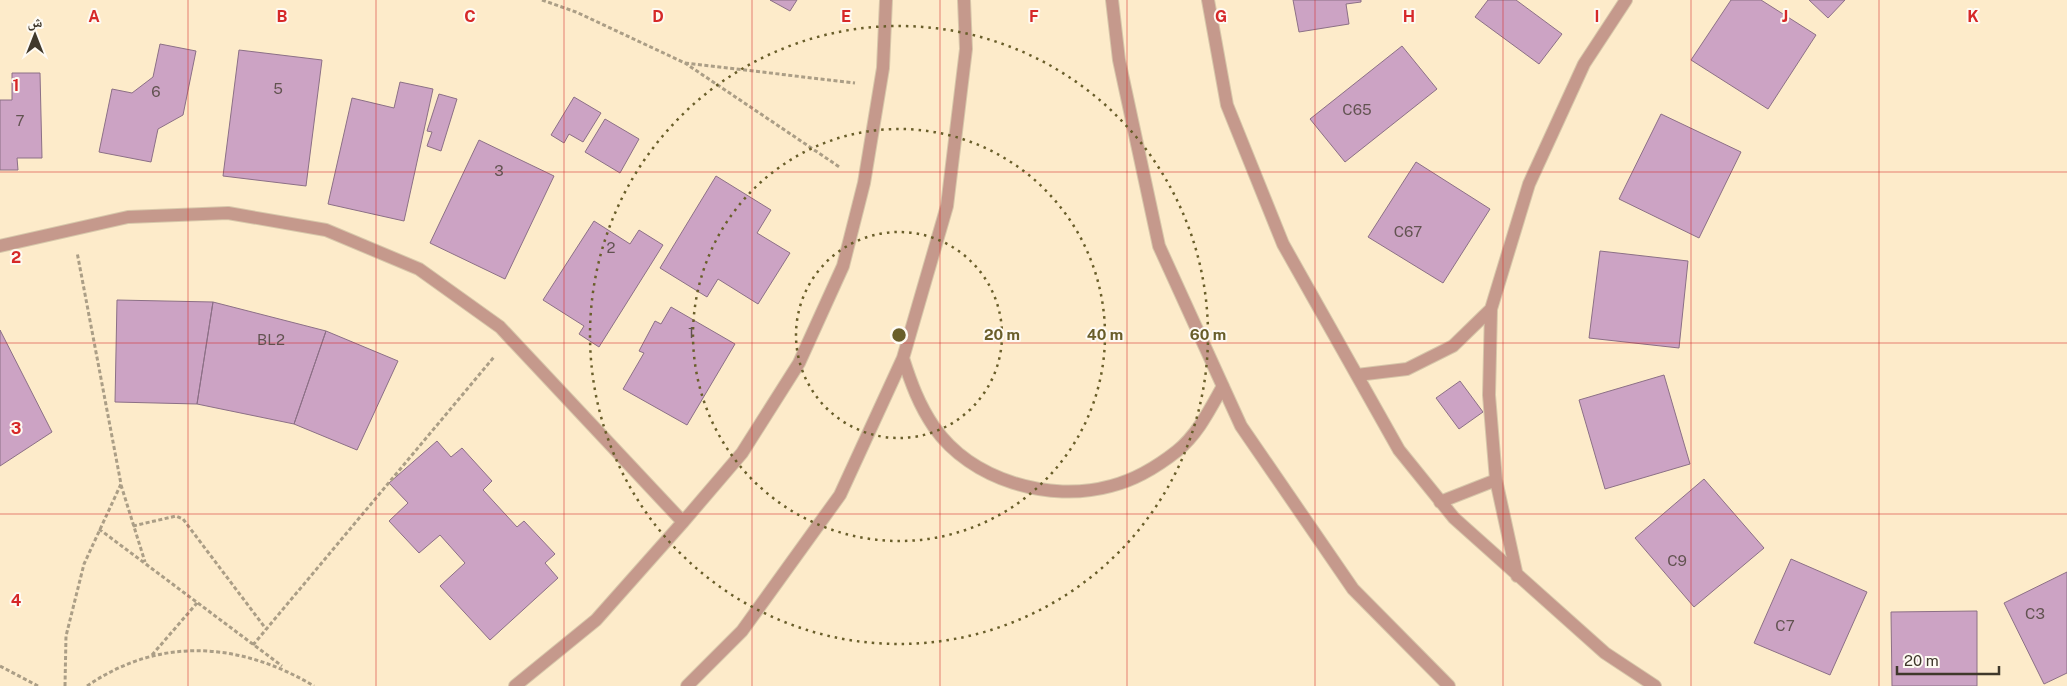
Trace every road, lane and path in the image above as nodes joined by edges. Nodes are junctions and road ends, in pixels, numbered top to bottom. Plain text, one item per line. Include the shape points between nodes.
1 (542, 0) edge
2 (886, 0) edge
3 (964, 0) edge
4 (1112, 0) edge
5 (1208, 0) edge
6 (1626, 0) edge
7 (685, 63) junction
8 (880, 86) junction
9 (864, 183) junction
10 (73, 230) junction
11 (0, 246) edge
12 (1492, 309) junction
13 (510, 338) junction
14 (903, 358) junction
15 (1357, 375) junction
16 (1222, 386) junction
17 (1496, 480) junction
18 (121, 484) junction
19 (1440, 502) junction
20 (683, 522) junction
21 (133, 526) junction
22 (99, 528) junction
23 (145, 563) junction
24 (1517, 576) junction
25 (197, 603) junction
26 (266, 630) junction
27 (253, 645) junction
28 (152, 656) junction
29 (0, 666) edge
30 (286, 669) junction
31 (38, 686) edge
32 (65, 686) edge
33 (87, 686) edge
34 (314, 686) edge
35 (515, 686) edge
36 (687, 686) edge
37 (1449, 686) edge
38 (1655, 686) edge

1 - 7 path via 576,12
2 - 8 street
3 - 14 street via 966,49 947,206
4 - 16 street via 1119,60 1159,246
5 - 15 street via 1226,105 1283,244
6 - 12 street via 1584,64 1529,184
7 - 8 path
7 - 9 path
8 - 9 street
9 - 20 street via 843,266 799,363 742,453
10 - 11 street
10 - 13 street via 128,217 228,213 326,230 419,269 500,327
10 - 18 path
12 - 15 street via 1453,346 1407,369
12 - 17 street via 1489,394
13 - 20 street
13 - 26 path
14 - 16 street via 915,395 935,428 962,456 996,477 1043,490 1072,492 1110,486 1147,472 1178,450 1204,420
14 - 36 street via 840,495 742,631
15 - 19 street via 1399,450
16 - 37 street via 1241,426 1353,589
17 - 19 street
17 - 24 street
18 - 21 path
18 - 22 path
19 - 24 street
20 - 35 street via 596,620
21 - 23 path
21 - 26 path via 172,516 183,519
22 - 23 path
22 - 32 path via 84,564 66,636
23 - 25 path
24 - 38 street via 1605,653
25 - 27 path
25 - 28 path
26 - 27 path
27 - 30 path
28 - 30 path via 197,650 242,654
28 - 33 path via 106,673
29 - 31 path
30 - 34 path

